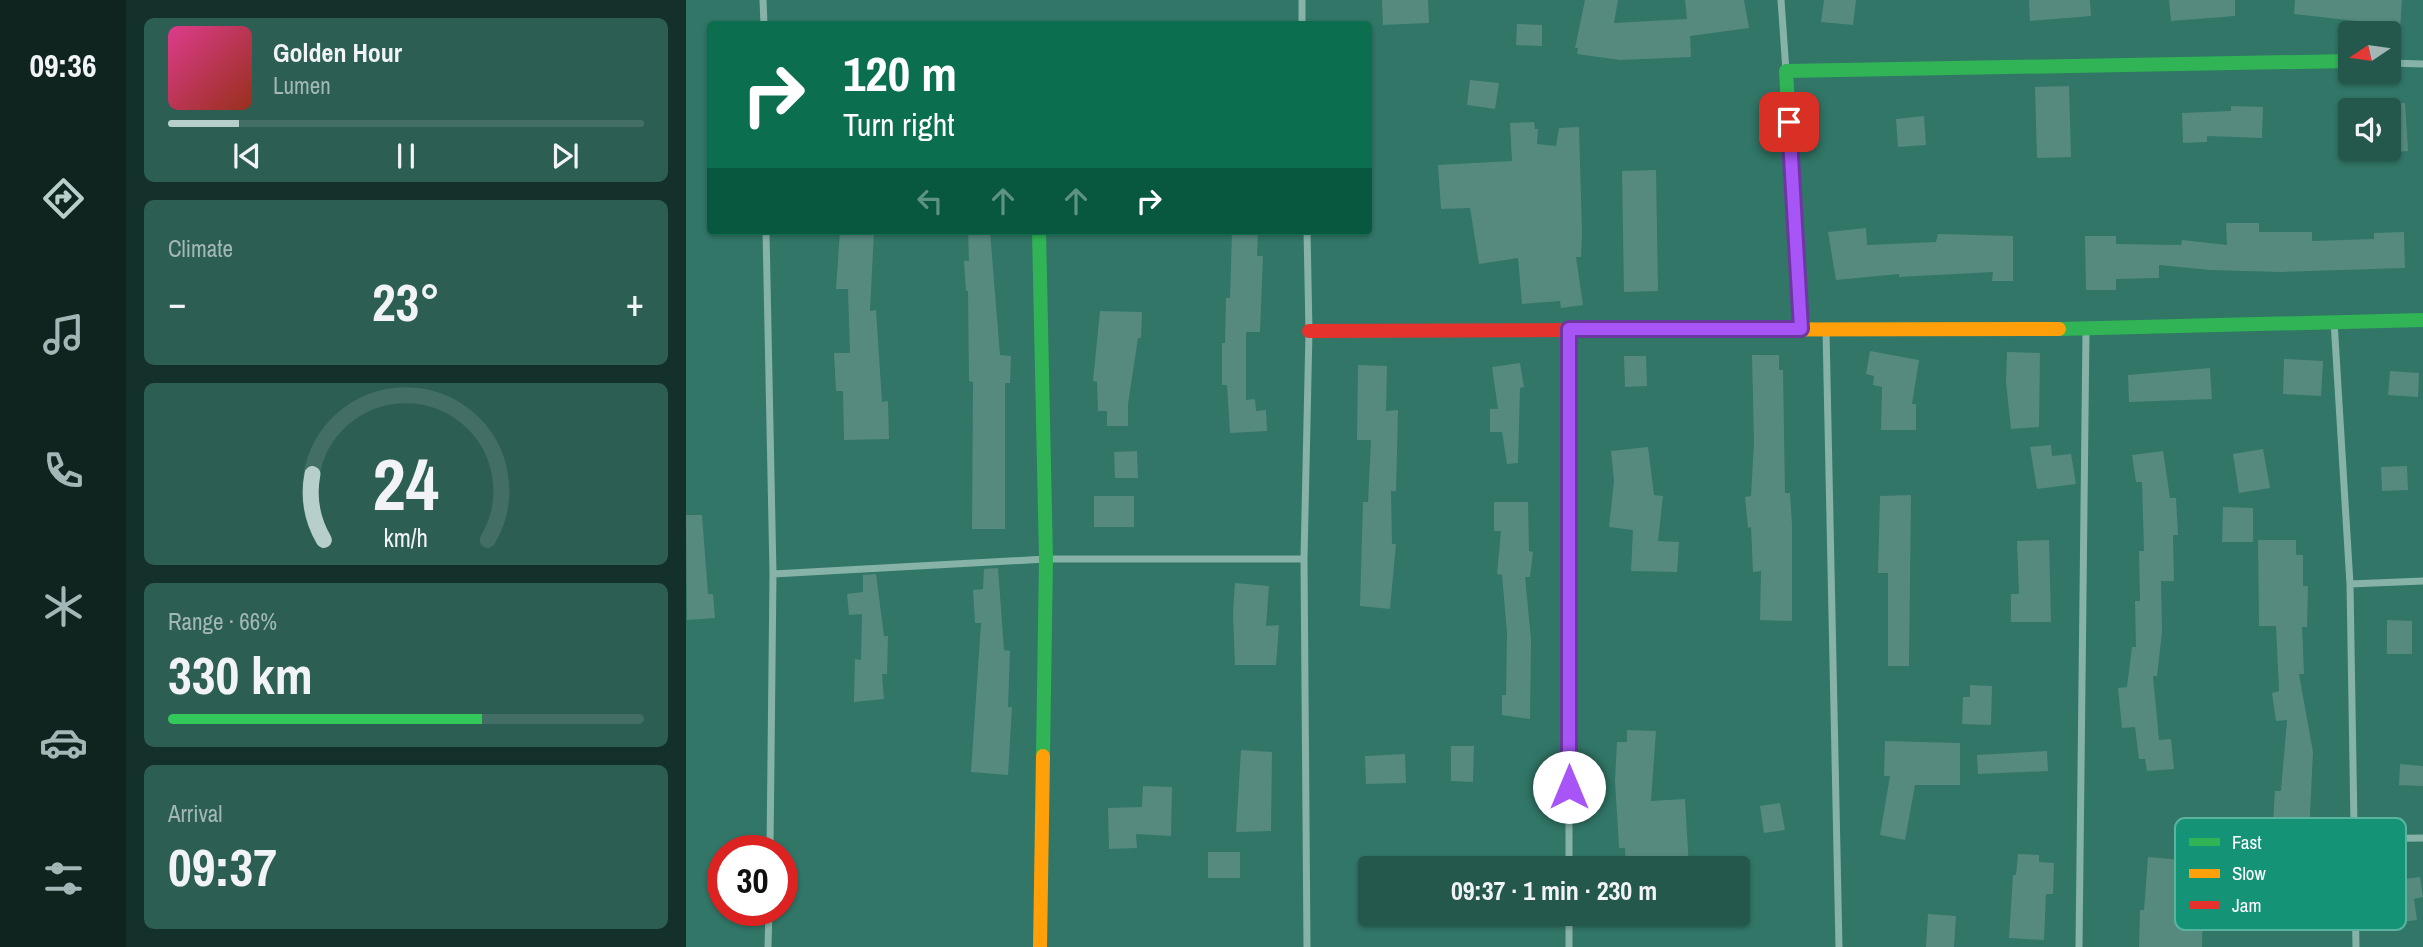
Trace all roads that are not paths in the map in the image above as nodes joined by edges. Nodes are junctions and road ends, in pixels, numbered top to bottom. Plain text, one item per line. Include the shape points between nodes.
1 (763, 0) edge
2 (1302, 0) edge
3 (1781, 0) edge
4 (764, 21) edge
5 (1302, 21) edge
6 (2338, 61) edge
7 (2401, 63) edge
8 (2423, 64) edge
9 (1786, 71) junction
10 (766, 235) edge
11 (1039, 235) edge
12 (1307, 235) edge
13 (2423, 320) edge
14 (2334, 321) junction
15 (1569, 329) junction
16 (1801, 329) junction
17 (2086, 329) junction
18 (1826, 330) junction
19 (1309, 331) junction
20 (1046, 559) junction
21 (1304, 559) junction
22 (773, 573) junction
23 (2423, 581) edge
24 (2350, 583) junction
25 (2356, 818) edge
26 (770, 835) edge
27 (1569, 856) edge
28 (769, 926) edge
29 (1569, 926) edge
30 (768, 947) edge
31 (1040, 947) edge
32 (1307, 947) edge
33 (1569, 947) edge
34 (1839, 947) edge
35 (2079, 947) edge

1 - 4 street
2 - 5 street
3 - 9 street
6 - 9 street
7 - 8 street
9 - 16 street
10 - 22 street
11 - 20 street
12 - 19 street
13 - 14 street
14 - 17 street
14 - 24 street
15 - 16 street
15 - 19 street
15 - 27 street
16 - 18 street
17 - 18 street
17 - 35 street
18 - 34 street
19 - 21 street
20 - 21 street
20 - 22 street
20 - 31 street
21 - 32 street
22 - 26 street
23 - 24 street
24 - 25 street
28 - 30 street
29 - 33 street

